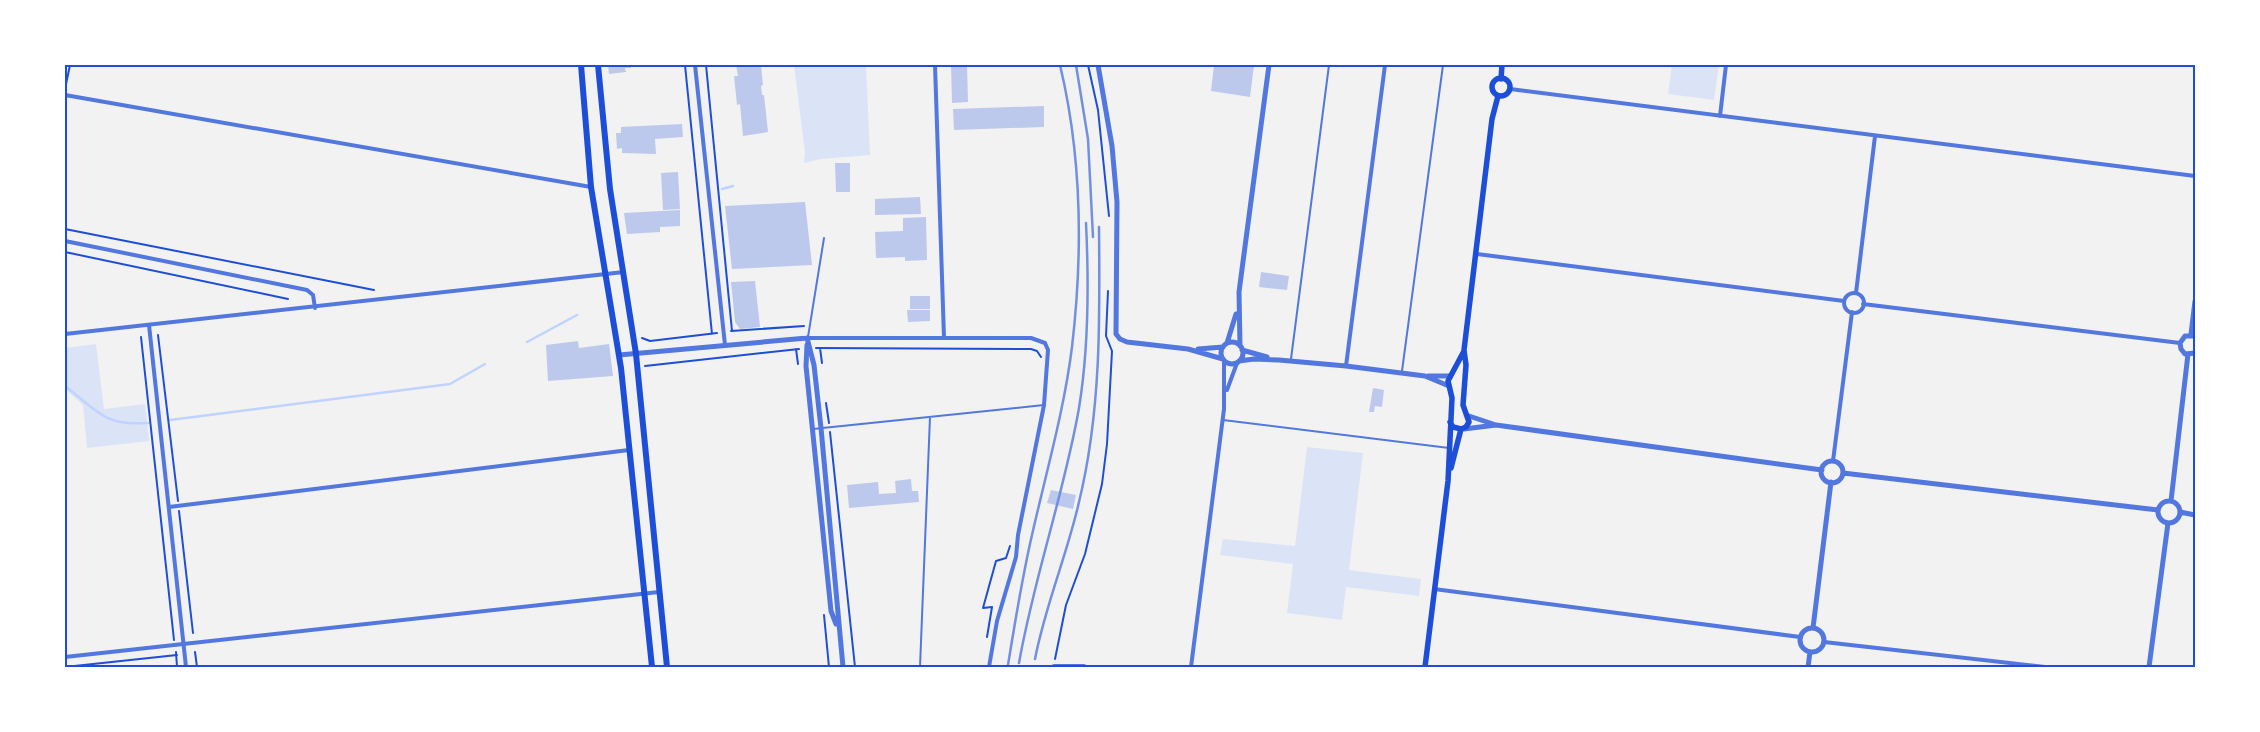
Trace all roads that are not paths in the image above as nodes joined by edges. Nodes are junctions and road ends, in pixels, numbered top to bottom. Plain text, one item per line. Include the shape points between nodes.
1 (580, 65) edge
2 (598, 65) edge
3 (695, 65) edge
4 (935, 65) edge
5 (1098, 65) edge
6 (1268, 65) edge
7 (1329, 65) edge
8 (1384, 65) edge
9 (1442, 65) edge
10 (1502, 65) edge
11 (1726, 65) edge
12 (1501, 79) junction
13 (1510, 89) junction
14 (65, 95) edge
15 (1498, 96) junction
16 (1720, 116) junction
17 (1875, 136) junction
18 (2195, 176) edge
19 (591, 187) junction
20 (824, 238) dead end
21 (65, 241) edge
22 (1477, 254) junction
23 (624, 272) junction
24 (606, 274) junction
25 (1856, 293) junction
26 (1844, 301) junction
27 (2195, 301) edge
28 (1863, 304) junction
29 (1238, 306) junction
30 (315, 308) junction
31 (1852, 312) junction
32 (149, 325) junction
33 (65, 334) edge
34 (2193, 335) edge
35 (807, 338) junction
36 (944, 338) junction
37 (2180, 343) junction
38 (725, 345) junction
39 (1225, 345) junction
40 (1241, 348) junction
41 (808, 349) junction
42 (1188, 349) junction
43 (1464, 350) junction
44 (2195, 353) edge
45 (619, 354) junction
46 (636, 354) junction
47 (2188, 354) junction
48 (1223, 360) junction
49 (1279, 360) junction
50 (1290, 361) junction
51 (1238, 362) junction
52 (1346, 366) junction
53 (1402, 373) junction
54 (1452, 375) junction
55 (1425, 376) junction
56 (1466, 379) junction
57 (1449, 386) junction
58 (1226, 394) junction
59 (1044, 405) junction
60 (1469, 416) junction
61 (930, 417) junction
62 (1223, 420) junction
63 (1450, 422) junction
64 (1496, 425) junction
65 (821, 428) junction
66 (813, 429) junction
67 (1462, 429) junction
68 (1449, 448) junction
69 (629, 450) junction
70 (1833, 461) junction
71 (1822, 470) junction
72 (1843, 473) junction
73 (1448, 481) junction
74 (1831, 482) junction
75 (2171, 500) junction
76 (168, 507) junction
77 (2158, 510) junction
78 (2180, 512) junction
79 (2195, 516) edge
80 (2168, 523) junction
81 (1434, 589) junction
82 (659, 592) junction
83 (644, 594) junction
84 (838, 626) junction
85 (1813, 628) junction
86 (1800, 637) junction
87 (1824, 642) junction
88 (183, 644) junction
89 (1810, 652) junction
90 (65, 657) edge
91 (186, 667) edge
92 (652, 667) edge
93 (667, 667) edge
94 (843, 667) edge
95 (920, 667) edge
96 (989, 667) edge
97 (1054, 667) edge
98 (1084, 667) edge
99 (1191, 667) edge
100 (1425, 667) edge
101 (1808, 667) edge
102 (2045, 667) edge
103 (2149, 667) edge

1 - 19 highway
2 - 23 highway via 610,189
3 - 38 street
4 - 36 street
5 - 42 street via 1112,146 1117,202 1117,337 1127,342
6 - 29 street
7 - 50 lane
8 - 52 street
9 - 53 lane
10 - 12 main road
11 - 16 street
12 - 13 main road via 1508,82
12 - 15 main road via 1496,80 1492,87
13 - 15 main road via 1507,94
13 - 16 street
14 - 19 street
15 - 22 main road via 1492,119
16 - 17 street
17 - 18 street
17 - 25 street
19 - 24 highway
20 - 35 lane
21 - 30 street via 307,290 313,295
22 - 26 street
22 - 43 main road
23 - 24 street
23 - 46 highway
24 - 30 street
24 - 45 highway
25 - 26 street via 1849,294
25 - 28 street
26 - 31 street via 1845,307
27 - 34 street
28 - 31 street via 1861,309
28 - 37 street
29 - 39 street
29 - 40 street
30 - 32 street
31 - 70 street
32 - 33 street
32 - 76 street
34 - 37 street via 2182,338
35 - 36 street
35 - 38 street
35 - 41 street
36 - 59 street via 1030,338 1045,343 1048,354
37 - 47 street via 2183,352
38 - 46 street
39 - 40 street via 1234,343
39 - 42 street
39 - 48 street
40 - 49 street
40 - 51 street
41 - 65 street
41 - 66 street via 806,366
42 - 48 street
43 - 54 main road
43 - 56 main road
44 - 47 street
45 - 46 street
45 - 69 highway
46 - 82 highway
47 - 75 street
48 - 51 street via 1230,364
48 - 58 street
49 - 50 street
49 - 51 street
50 - 52 street
51 - 58 street
52 - 53 street
53 - 55 street
54 - 55 street
54 - 56 main road via 1461,374
54 - 57 main road
55 - 57 street
56 - 60 main road via 1463,405
57 - 63 main road via 1452,395
58 - 62 street
59 - 61 lane
59 - 96 street via 1016,558 997,621
60 - 64 street
60 - 67 main road via 1468,425
61 - 65 lane
61 - 95 lane
62 - 68 lane
62 - 99 street
63 - 67 main road via 1453,427
63 - 68 main road
64 - 67 street
64 - 71 street
65 - 66 lane
65 - 84 street
66 - 84 street via 831,611
67 - 73 main road
68 - 73 main road
69 - 76 street
69 - 83 highway
70 - 71 street via 1826,463
70 - 72 street via 1842,466
71 - 74 street via 1825,480
72 - 74 street via 1840,479
72 - 77 street
73 - 81 main road
74 - 85 street
75 - 77 street via 2164,502
75 - 78 street
76 - 88 street
77 - 80 street via 2160,519
78 - 79 street
78 - 80 street via 2177,520
80 - 103 street
81 - 86 street
81 - 100 main road
82 - 83 street
82 - 93 highway
83 - 88 street
83 - 92 highway
84 - 94 street
85 - 86 street via 1805,630
85 - 87 street via 1820,631
86 - 89 street via 1804,648
87 - 89 street
87 - 102 street
88 - 90 street
88 - 91 street
89 - 101 street
97 - 98 main road

